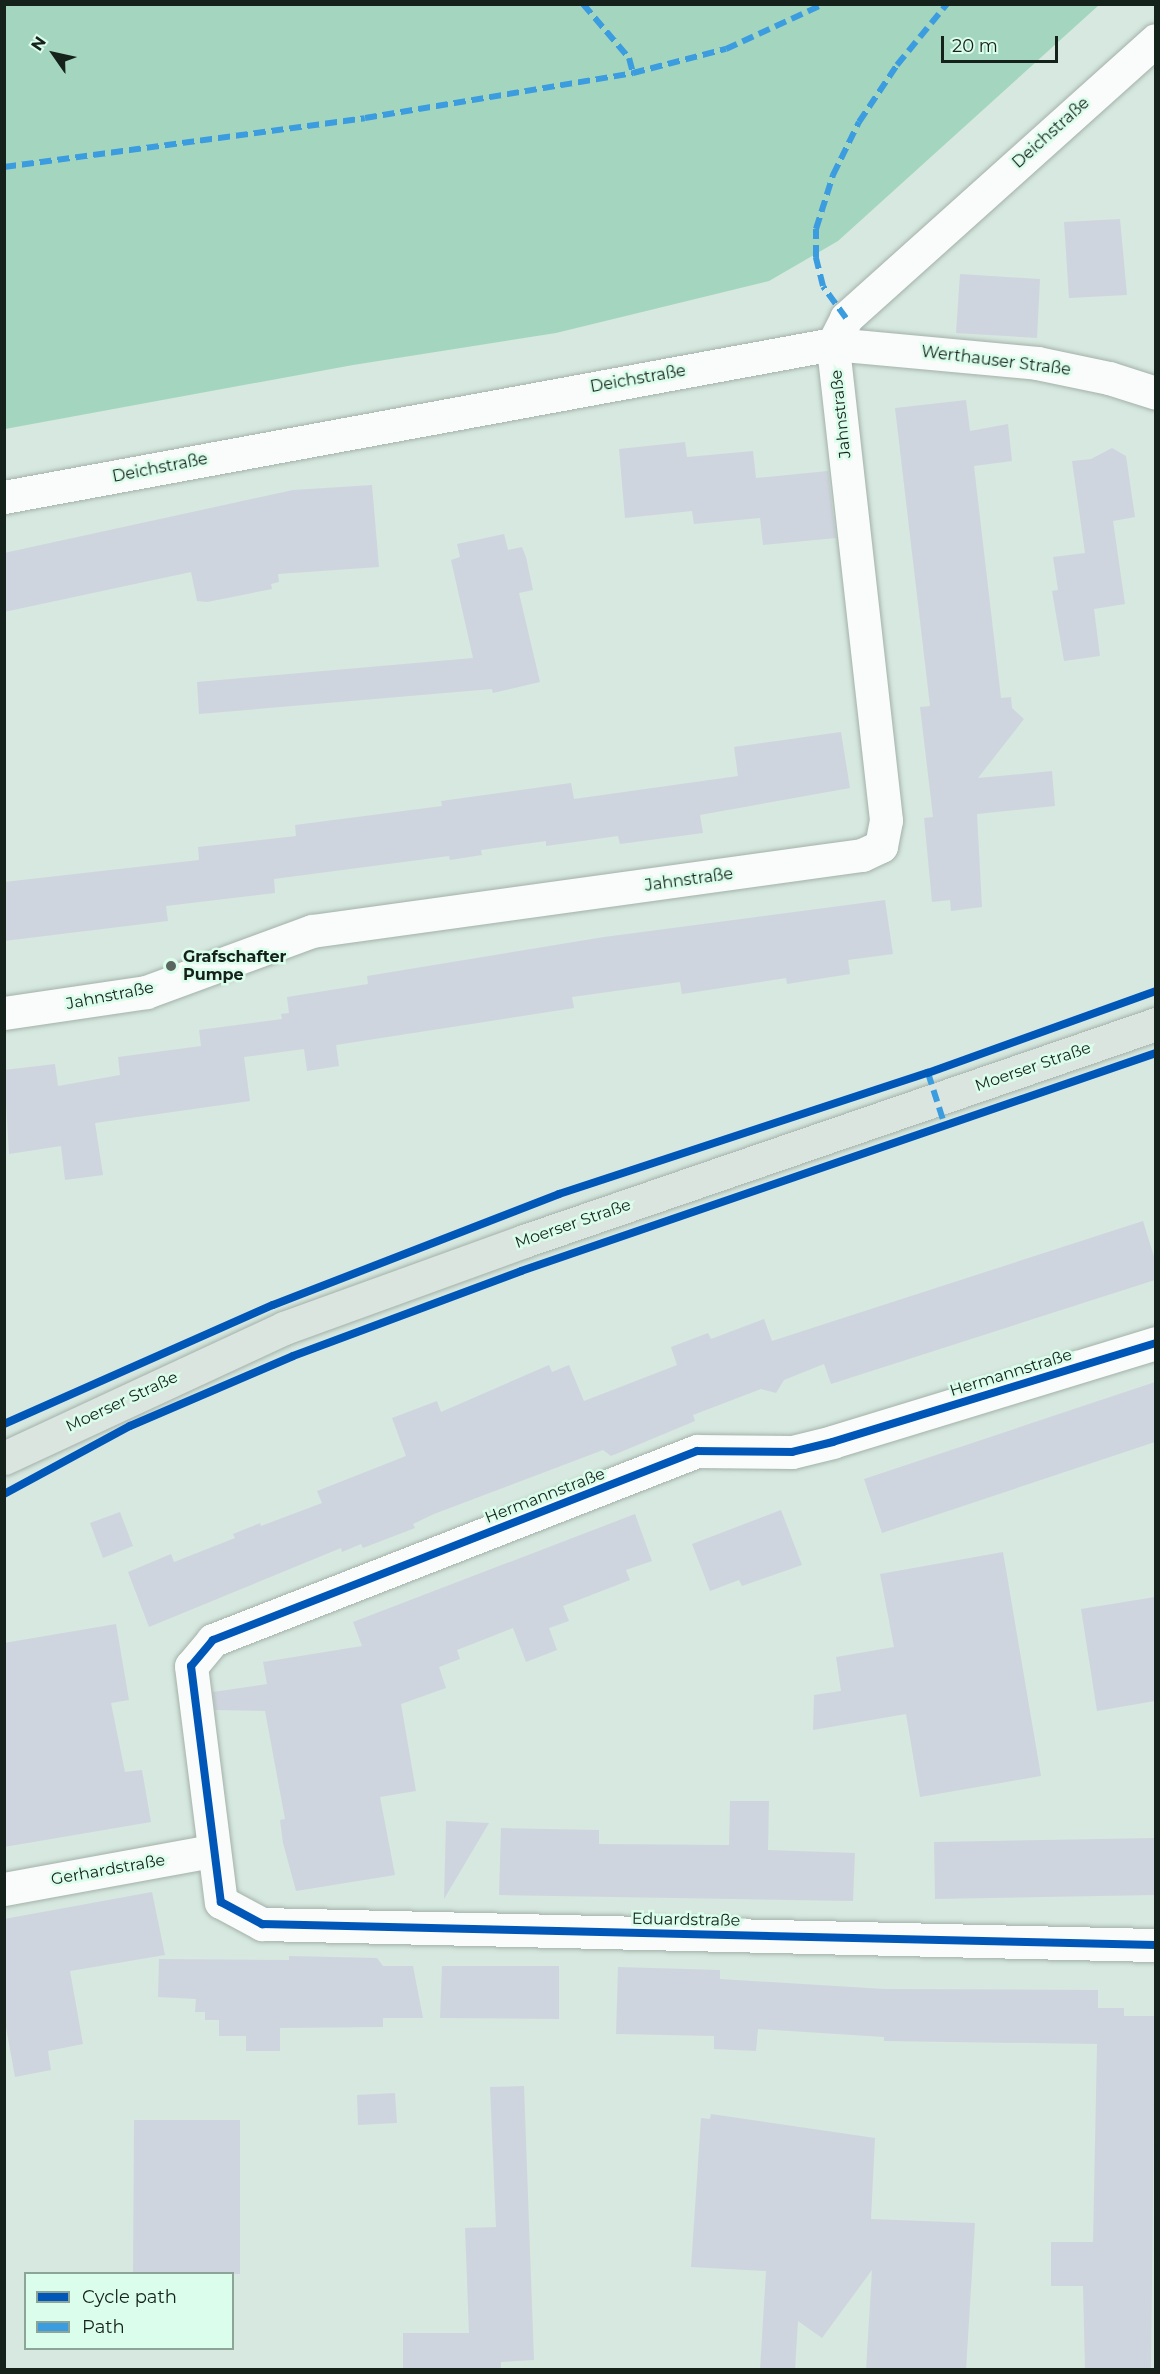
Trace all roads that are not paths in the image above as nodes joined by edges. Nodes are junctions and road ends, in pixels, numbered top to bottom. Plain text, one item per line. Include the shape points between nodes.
1 (1155, 40) edge
2 (833, 344) junction
3 (1155, 393) edge
4 (4, 497) edge
5 (4, 1013) edge
6 (1155, 1024) edge
7 (1155, 1343) edge
8 (4, 1458) edge
9 (212, 1851) junction
10 (4, 1889) edge
11 (221, 1902) joint
12 (1155, 1945) edge

1 - 2 street, Deichstraße via 846,318
2 - 3 street, Werthauser Straße via 1037,363
2 - 4 street, Deichstraße
2 - 5 street, Jahnstraße via 886,820 881,846 862,855 312,931 146,992
6 - 8 main road, Moerser Straße via 524,1241 284,1328
7 - 9 street, Hermannstraße via 792,1452 697,1451 213,1640 191,1666
9 - 10 street, Gerhardstraße
9 - 11 street, Hermannstraße
11 - 12 street, Eduardstraße via 262,1924

